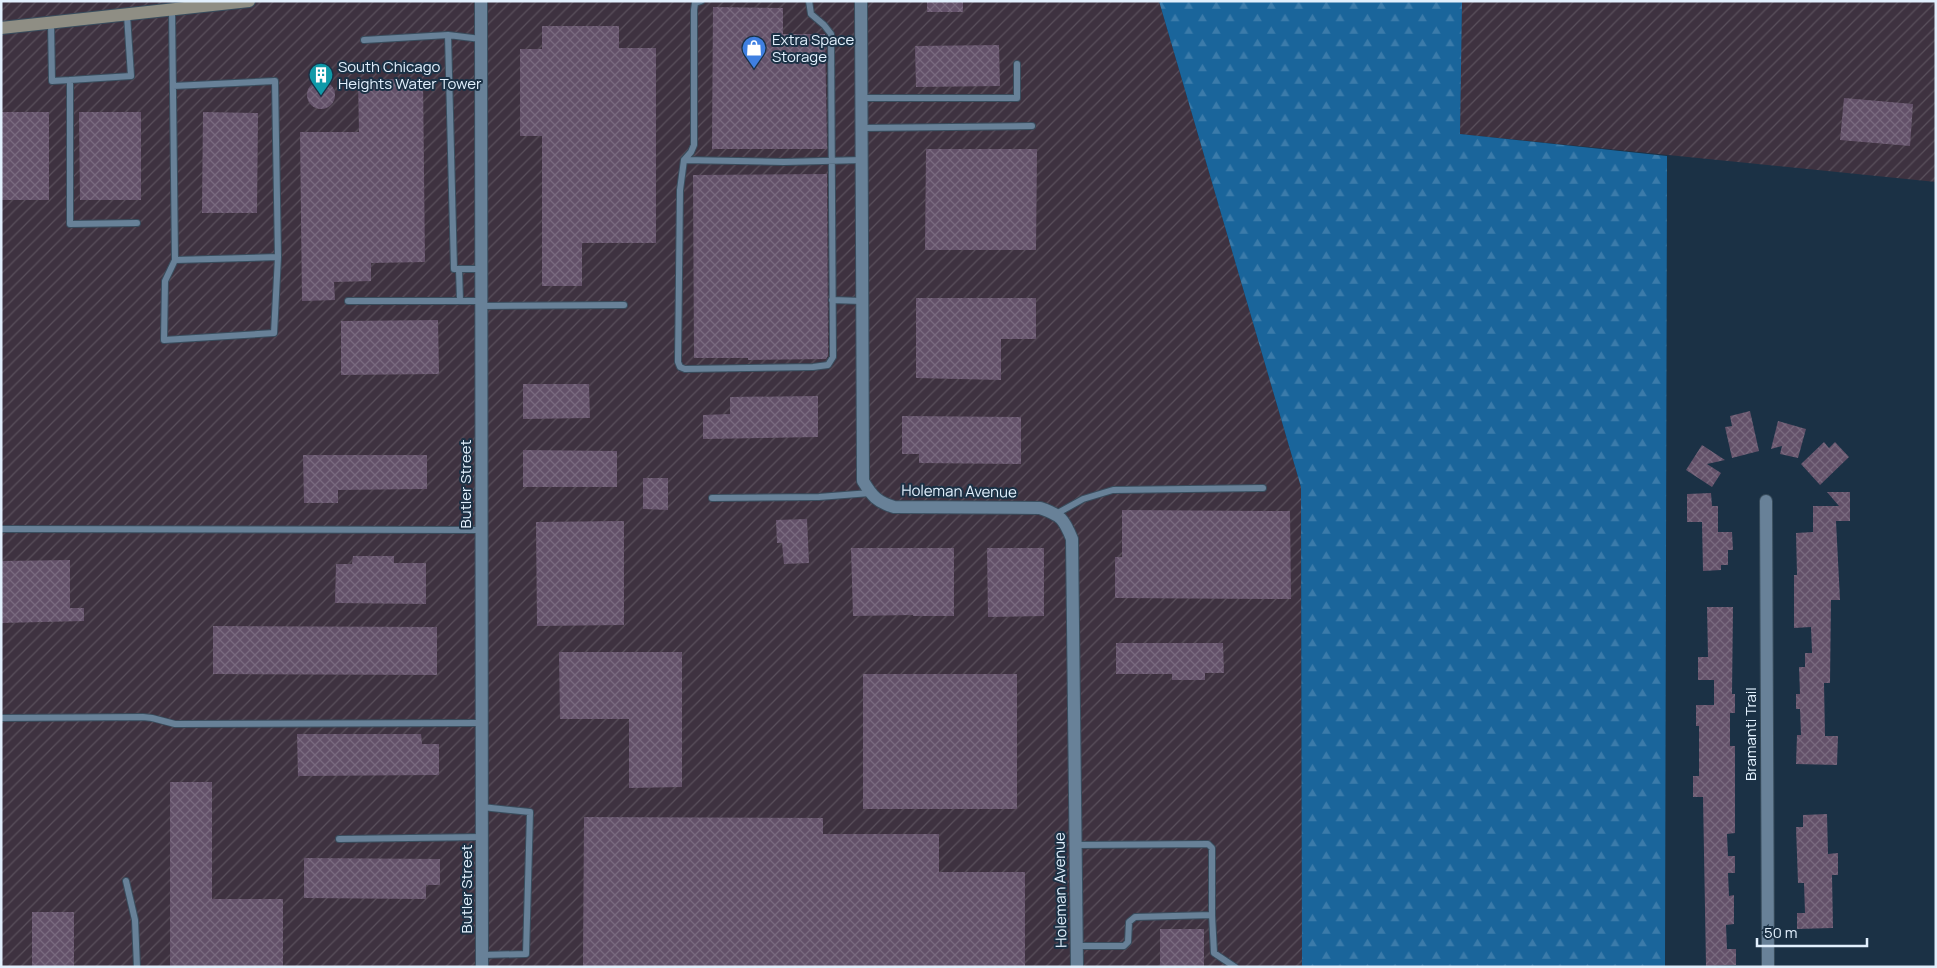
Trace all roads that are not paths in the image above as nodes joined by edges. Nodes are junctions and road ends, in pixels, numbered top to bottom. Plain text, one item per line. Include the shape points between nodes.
1 (249, 1) edge
2 (481, 1) edge
3 (701, 1) edge
4 (809, 1) edge
5 (861, 1) edge
6 (172, 10) junction
7 (128, 15) junction
8 (51, 23) junction
9 (1, 28) edge
10 (448, 35) junction
11 (364, 40) dead end
12 (481, 40) junction
13 (1017, 64) dead end
14 (70, 80) junction
15 (173, 86) junction
16 (861, 98) junction
17 (1032, 126) dead end
18 (862, 128) junction
19 (684, 160) junction
20 (862, 160) junction
21 (831, 162) junction
22 (137, 223) dead end
23 (278, 257) junction
24 (175, 260) junction
25 (459, 269) junction
26 (481, 269) junction
27 (832, 300) junction
28 (862, 300) junction
29 (348, 301) dead end
30 (460, 301) junction
31 (481, 304) junction
32 (624, 305) dead end
33 (1263, 488) dead end
34 (870, 494) junction
35 (712, 498) dead end
36 (1766, 501) dead end
37 (1056, 514) junction
38 (1, 529) edge
39 (481, 530) junction
40 (1, 718) edge
41 (481, 723) junction
42 (482, 807) junction
43 (482, 837) junction
44 (339, 839) dead end
45 (1076, 845) junction
46 (126, 881) dead end
47 (1212, 915) junction
48 (1076, 946) junction
49 (482, 961) edge
50 (137, 967) edge
51 (1077, 967) edge
52 (1236, 967) edge
53 (1768, 967) edge

1 - 6 main road
2 - 12 street, Butler Street
3 - 19 lane via 695,3 694,10 694,145
4 - 21 lane via 811,14 831,34
5 - 16 street
6 - 7 main road
6 - 15 lane
7 - 8 main road
7 - 14 lane via 131,76
8 - 9 main road
8 - 14 lane via 52,81
10 - 11 lane
10 - 12 lane
10 - 25 lane via 454,269
12 - 26 street, Butler Street
13 - 16 lane via 1017,98
14 - 22 lane via 70,224
15 - 23 lane via 275,81
15 - 24 lane
16 - 18 street
17 - 18 lane
18 - 20 street
19 - 21 lane
19 - 27 lane via 680,190 680,367 828,365 833,357
20 - 21 lane
20 - 28 street
21 - 27 lane
23 - 24 lane
23 - 24 lane via 274,333 164,340 165,281
25 - 26 lane
25 - 30 lane
26 - 31 street, Butler Street
27 - 28 lane
28 - 34 street via 863,481
29 - 30 lane
30 - 31 lane
31 - 32 lane
31 - 39 street, Butler Street
33 - 37 lane via 1113,490 1083,499
34 - 35 lane
34 - 37 street, Holeman Avenue via 881,504 894,507 1040,508
36 - 53 street, Bramanti Trail
37 - 45 street, Holeman Avenue via 1072,539
38 - 39 lane
39 - 41 street, Butler Street
40 - 41 lane via 143,717 174,724
41 - 42 street, Butler Street
42 - 43 street, Butler Street
42 - 49 lane via 530,812 526,954
43 - 44 lane
43 - 49 street, Butler Street
45 - 47 lane via 1208,844 1212,848
45 - 48 street, Holeman Avenue
46 - 50 lane via 135,920
47 - 48 lane via 1135,917 1129,922 1128,942 1124,946
47 - 52 lane via 1214,953
48 - 51 street, Holeman Avenue

